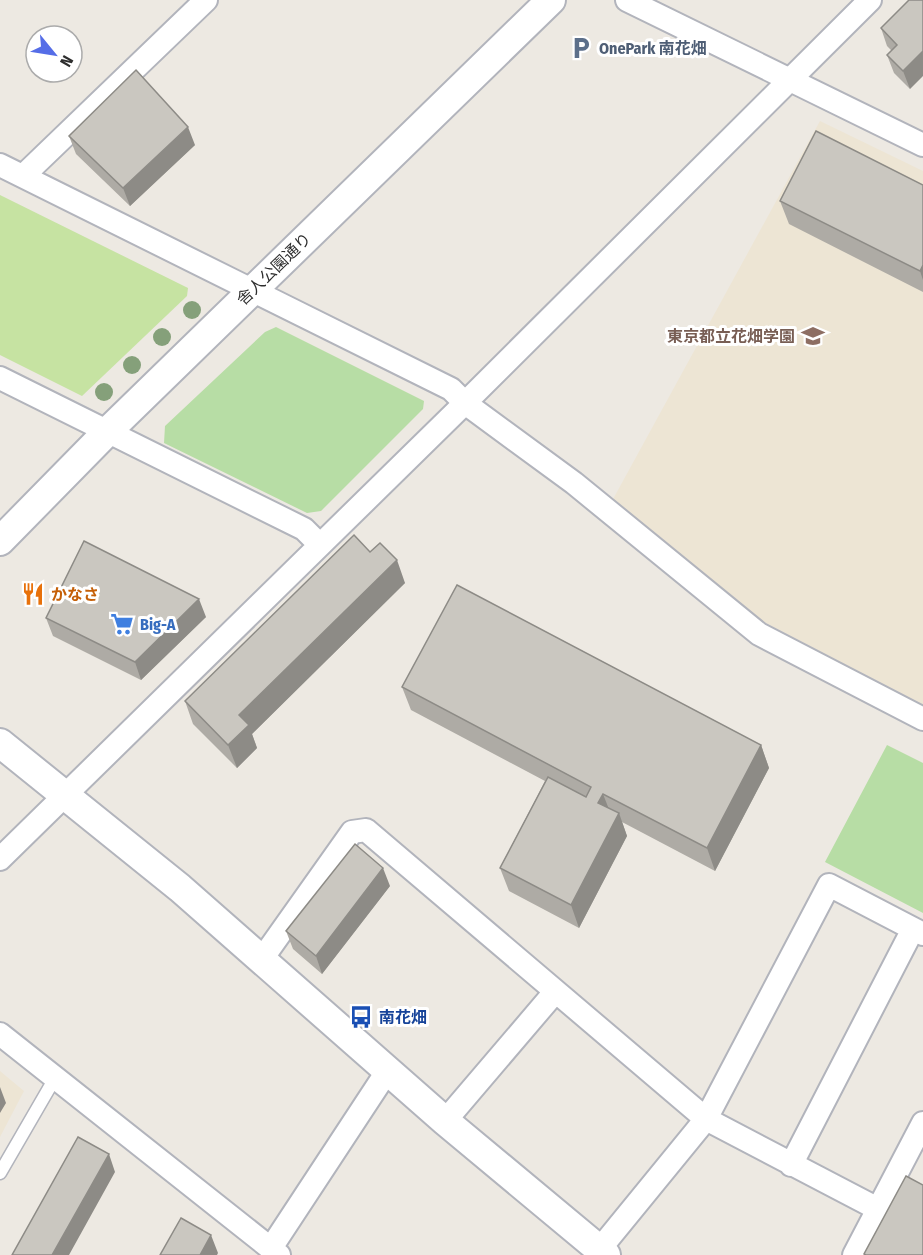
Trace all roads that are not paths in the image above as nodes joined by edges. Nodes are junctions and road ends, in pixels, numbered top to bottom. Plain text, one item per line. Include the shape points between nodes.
1 (206, 0) edge
2 (551, 0) edge
3 (627, 0) edge
4 (870, 0) edge
5 (790, 80) junction
6 (923, 145) edge
7 (0, 165) edge
8 (23, 176) junction
9 (252, 291) junction
10 (0, 378) edge
11 (465, 404) junction
12 (107, 432) junction
13 (0, 541) edge
14 (320, 545) junction
15 (923, 719) edge
16 (0, 743) edge
17 (67, 795) junction
18 (0, 859) edge
19 (918, 931) edge
20 (262, 959) junction
21 (555, 992) junction
22 (0, 1034) edge
23 (388, 1070) junction
24 (55, 1078) junction
25 (706, 1119) junction
26 (445, 1121) junction
27 (923, 1123) edge
28 (791, 1165) junction
29 (0, 1173) edge
30 (878, 1209) junction
31 (275, 1252) edge
32 (602, 1253) edge
33 (854, 1255) edge

1 - 8 street
2 - 9 street, 舎人公園通り
3 - 5 street
4 - 5 street
5 - 6 street
5 - 11 street
7 - 8 street
8 - 9 street
9 - 11 street via 451,389
9 - 12 street, 舎人公園通り
10 - 12 street
11 - 14 street
11 - 15 street via 574,483 759,634
12 - 13 street, 舎人公園通り
12 - 14 street via 304,529
14 - 17 street
16 - 17 street
17 - 18 street
17 - 20 street
19 - 25 street via 829,885
19 - 28 street
20 - 21 street via 352,832 366,830
20 - 23 street
21 - 25 street
21 - 26 street
22 - 24 street
23 - 26 street
23 - 31 street
24 - 29 lane
24 - 31 street
25 - 28 street
25 - 32 street
26 - 32 street
27 - 30 street
28 - 30 street
30 - 33 street

